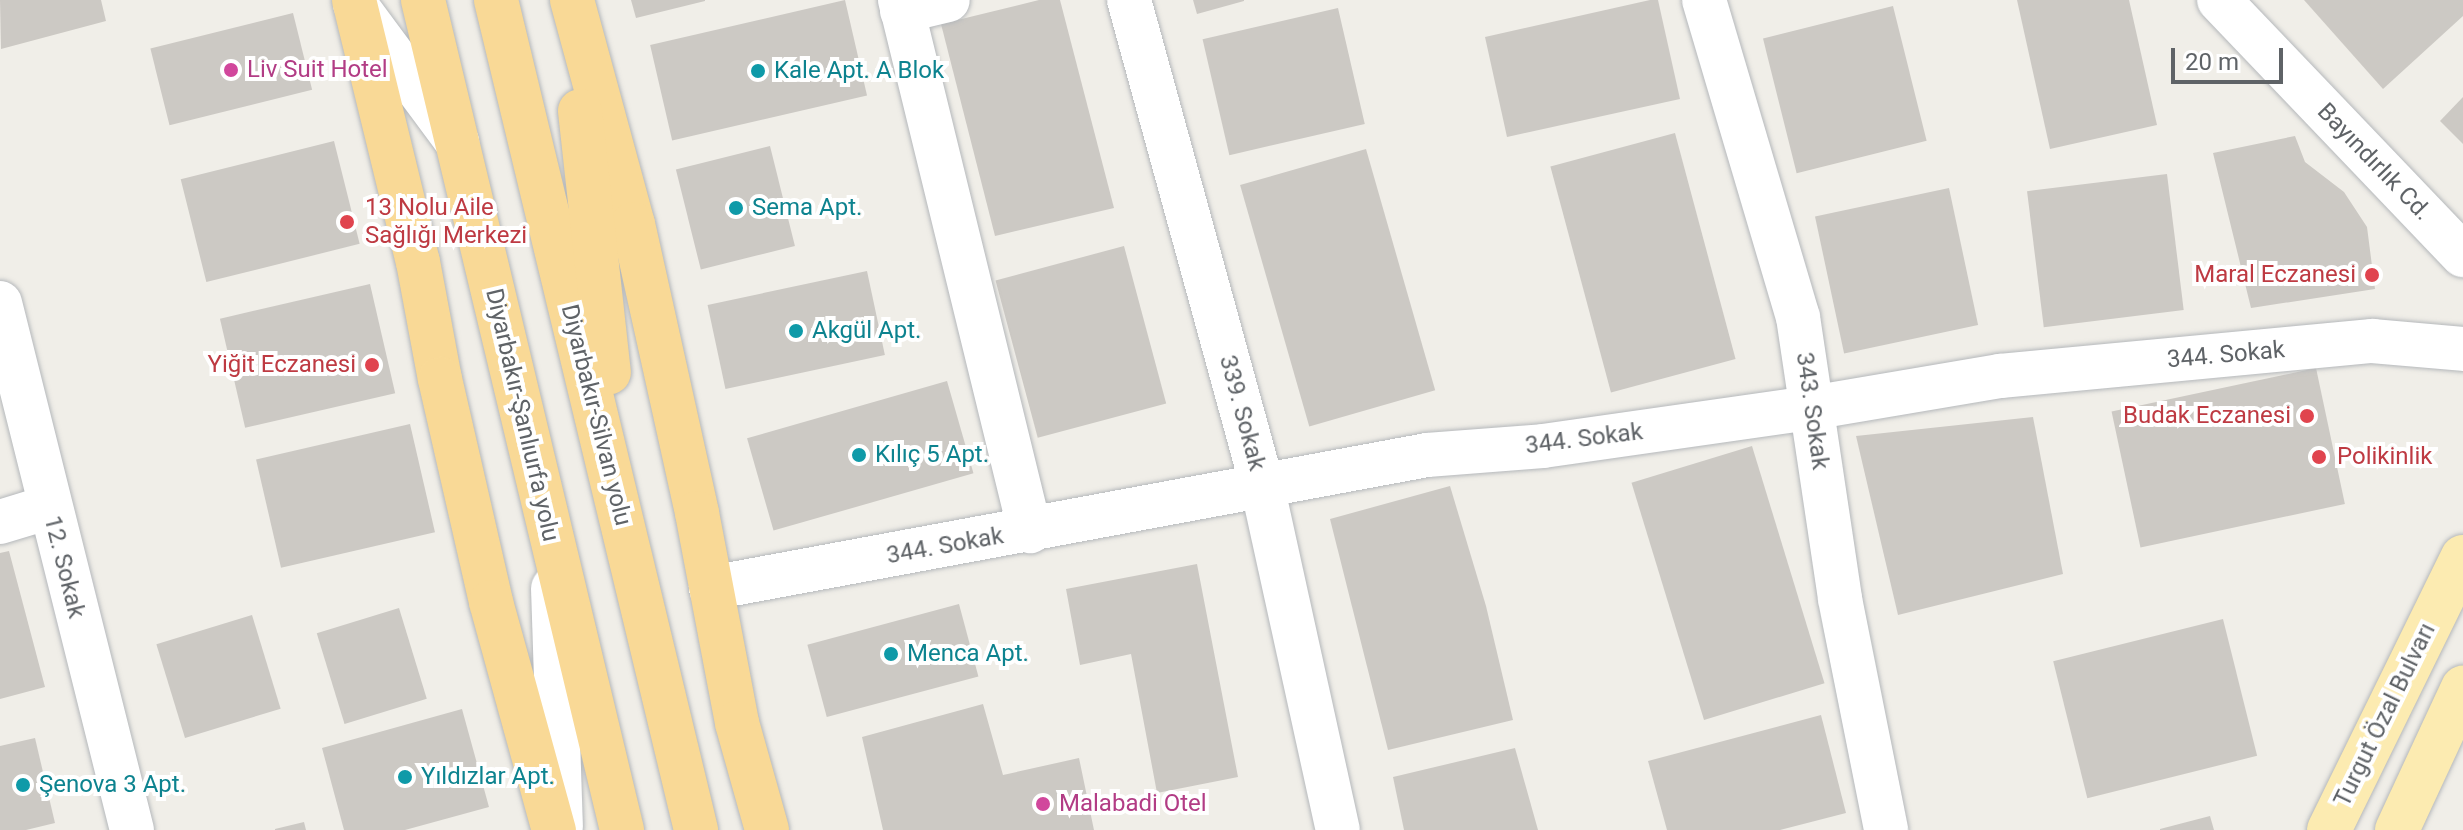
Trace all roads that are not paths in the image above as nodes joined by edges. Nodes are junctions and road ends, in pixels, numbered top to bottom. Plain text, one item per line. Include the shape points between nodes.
1 (423, 0) edge
2 (496, 0) edge
3 (569, 0) edge
4 (948, 0) edge
5 (1129, 0) edge
6 (1704, 0) edge
7 (2219, 0) edge
8 (354, 2) edge
9 (901, 5) edge
10 (457, 142) junction
11 (2463, 255) edge
12 (0, 303) edge
13 (2463, 349) edge
14 (1811, 408) junction
15 (1262, 485) junction
16 (49, 507) junction
17 (0, 522) edge
18 (1030, 531) junction
19 (552, 538) junction
20 (2463, 557) edge
21 (631, 562) junction
22 (711, 588) junction
23 (2459, 710) edge
24 (2411, 825) edge
25 (132, 830) edge
26 (554, 830) edge
27 (561, 830) edge
28 (622, 830) edge
29 (696, 830) edge
30 (767, 830) edge
31 (1338, 830) edge
32 (1886, 830) edge
33 (2329, 830) edge

1 - 10 highway, Diyarbakır-Şanlıurfa yolu
2 - 21 highway, Diyarbakır-Silvan yolu
3 - 21 highway
3 - 22 highway via 633,224
4 - 9 street
5 - 15 street, 339. Sokak
6 - 14 street, 343. Sokak via 1798,317
7 - 11 street, Bayındırlık Cd.
8 - 10 street
8 - 26 highway via 418,262 491,602
9 - 18 street
10 - 19 highway, Diyarbakır-Şanlıurfa yolu
12 - 16 street, 12. Sokak
13 - 14 street, 344. Sokak via 2372,341 2000,376
14 - 15 street, 344. Sokak via 1543,446 1427,455
14 - 32 street, 343. Sokak via 1840,599
15 - 18 street, 344. Sokak
15 - 31 street, 339. Sokak
16 - 17 street
16 - 25 street, 12. Sokak
18 - 22 street, 344. Sokak
19 - 27 street
19 - 28 highway, Diyarbakır-Şanlıurfa yolu
20 - 33 main road, Turgut Özal Bulvarı
21 - 29 highway, Diyarbakır-Silvan yolu
22 - 30 highway via 737,723
23 - 24 main road

